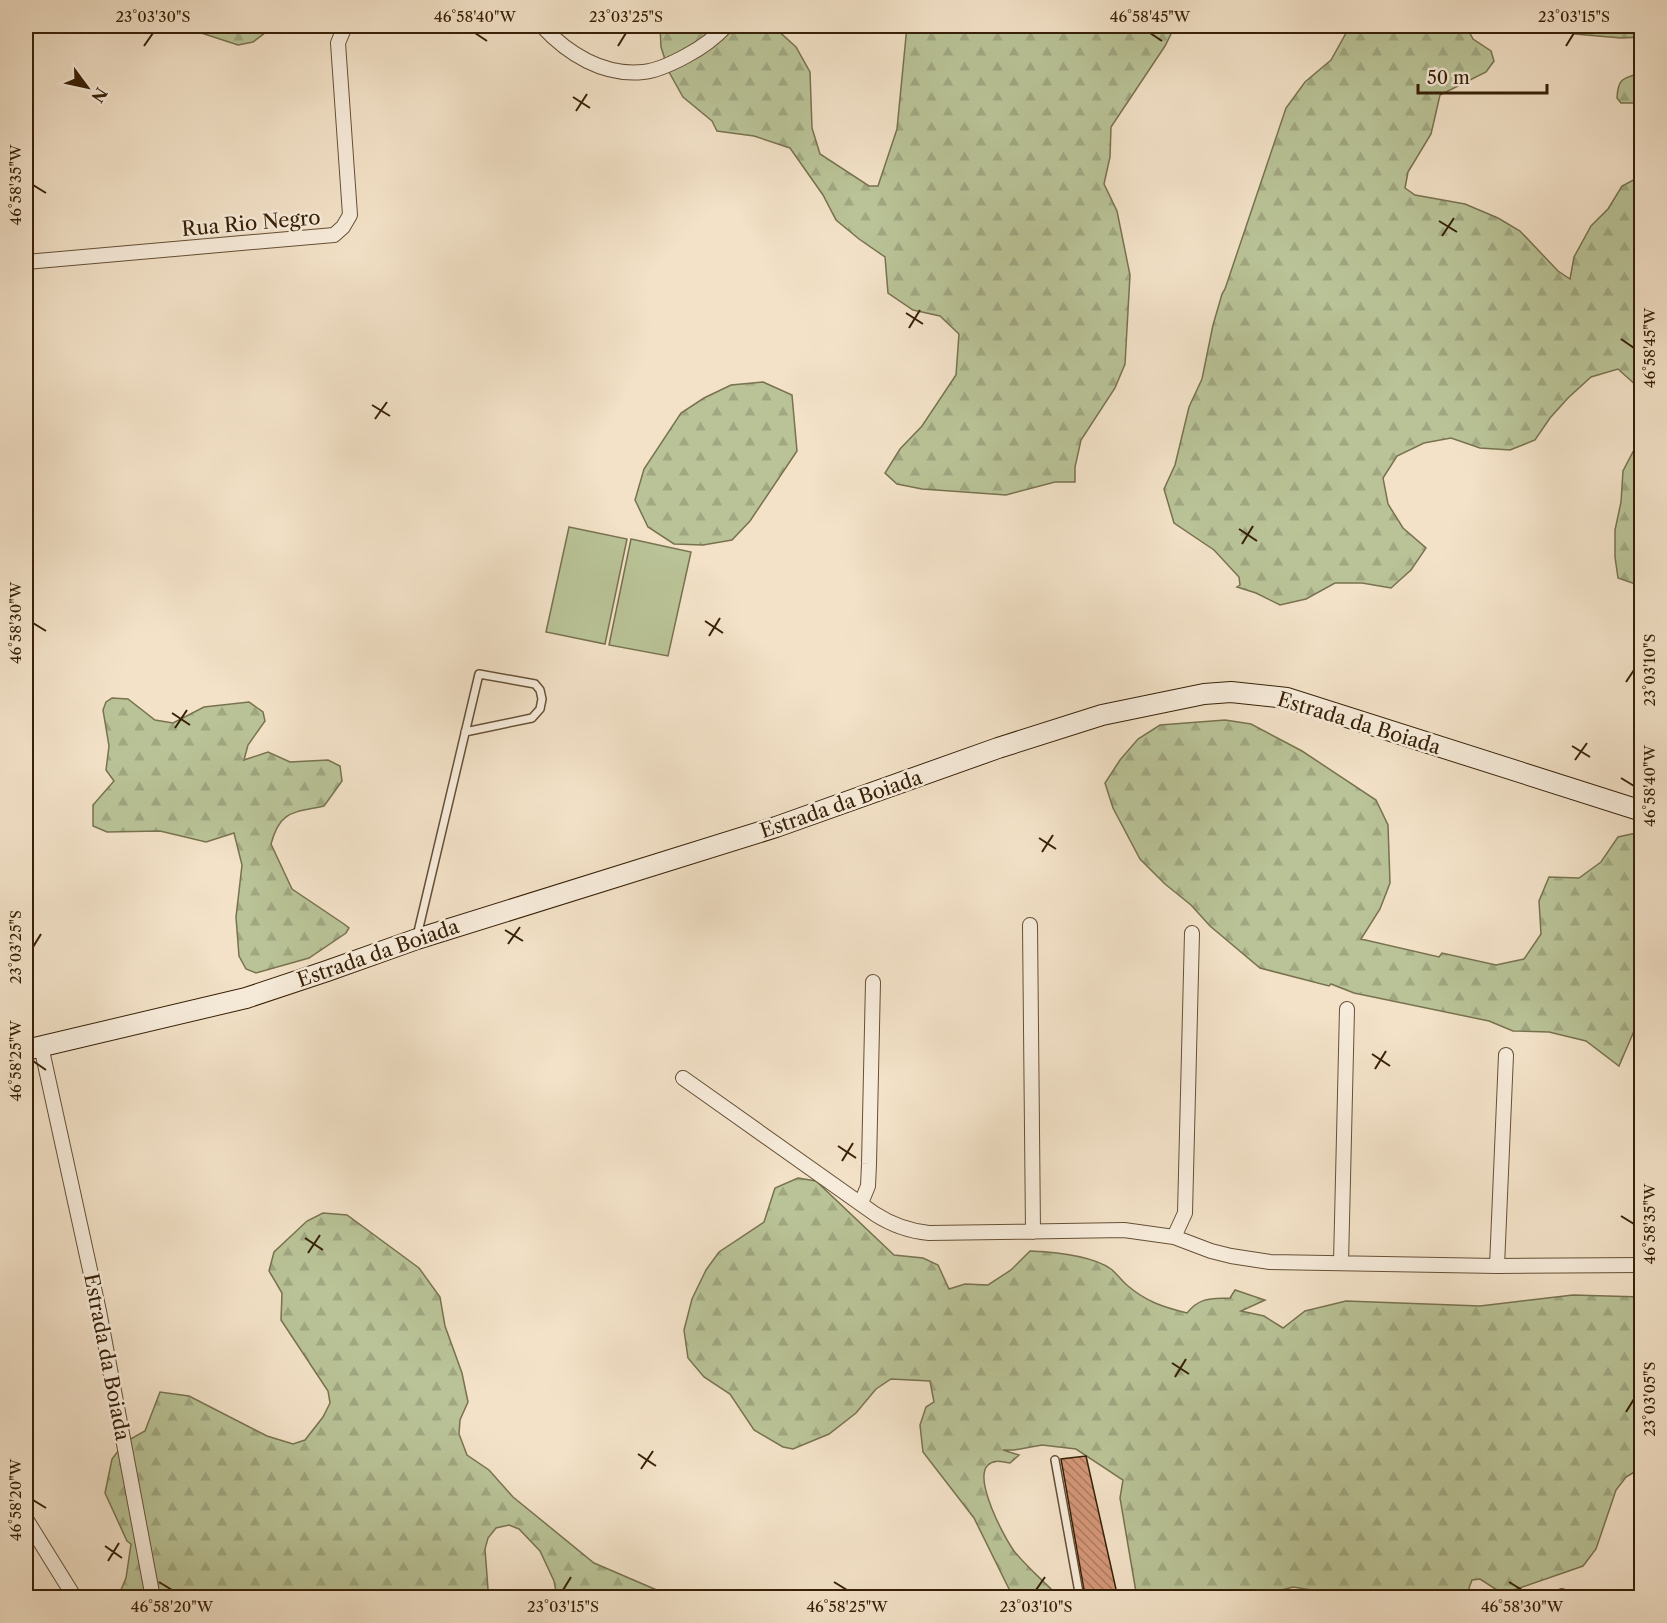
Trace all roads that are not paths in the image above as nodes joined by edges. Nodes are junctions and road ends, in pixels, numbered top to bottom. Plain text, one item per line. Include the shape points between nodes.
1 (345, 26) edge
2 (542, 26) edge
3 (726, 26) edge
4 (26, 262) edge
5 (465, 732) junction
6 (1641, 811) edge
7 (1030, 926) dead end
8 (1192, 933) dead end
9 (417, 939) junction
10 (873, 982) dead end
11 (1347, 1009) dead end
12 (33, 1048) edge
13 (1506, 1055) dead end
14 (683, 1078) dead end
15 (861, 1203) junction
16 (1033, 1232) junction
17 (1173, 1236) junction
18 (1341, 1263) junction
19 (1641, 1264) edge
20 (1497, 1266) junction
21 (1055, 1460) dead end
22 (26, 1519) edge
23 (75, 1598) edge
24 (153, 1598) edge
25 (1080, 1598) edge
26 (1545, 1598) edge
27 (1572, 1598) edge

1 - 4 street, Rua Rio Negro via 338,43 350,215 334,235
2 - 3 street via 581,59 615,72 644,72 704,47
5 - 5 lane via 532,718 540,709 540,690 535,684 479,674
5 - 9 lane
6 - 9 main road, Estrada da Boiada via 1287,698 1231,692 1204,694 1102,715 776,827
7 - 16 street
8 - 17 street via 1185,1213
9 - 12 main road, Estrada da Boiada via 246,998
10 - 15 street via 868,1186
11 - 18 street
12 - 24 street, Estrada da Boiada via 99,1311
13 - 20 street
14 - 15 street
15 - 16 street via 889,1223 916,1232
16 - 17 street via 1124,1230
17 - 18 street via 1211,1251 1250,1260
18 - 20 street
19 - 20 street
21 - 25 lane
22 - 23 street
26 - 27 lane via 1562,1593

